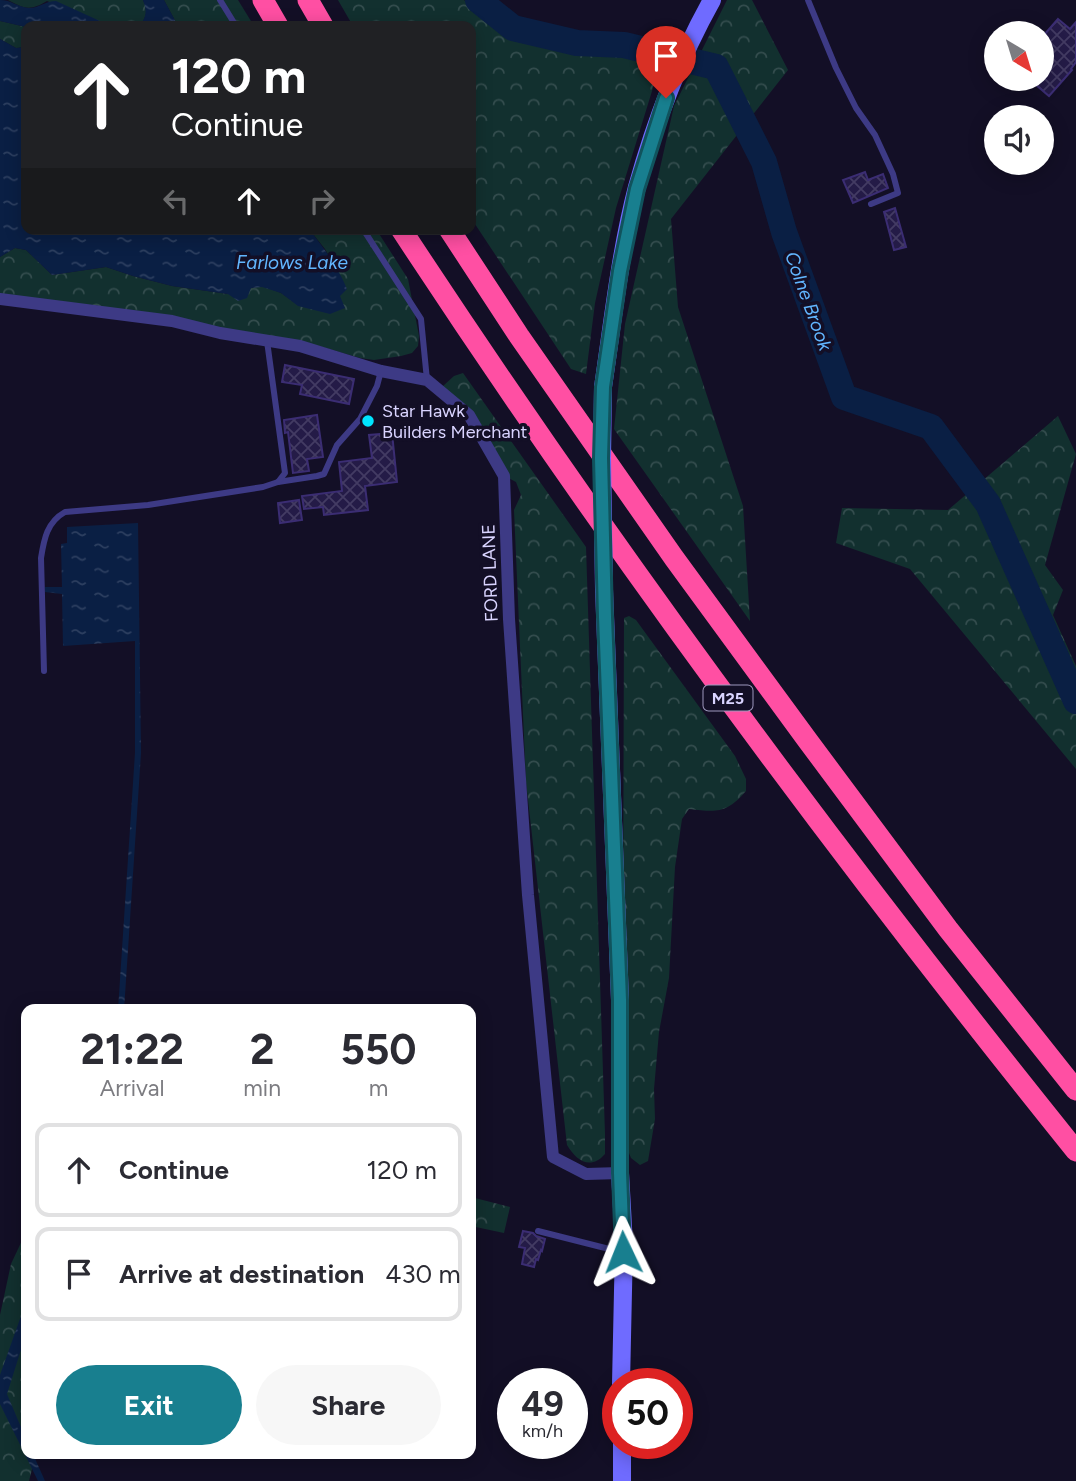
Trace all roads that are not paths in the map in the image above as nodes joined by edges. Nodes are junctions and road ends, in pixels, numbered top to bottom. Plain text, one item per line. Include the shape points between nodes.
1 (220, 0) edge
2 (263, 0) edge
3 (308, 0) edge
4 (712, 0) edge
5 (808, 0) edge
6 (233, 21) edge
7 (275, 21) edge
8 (320, 21) edge
9 (871, 204) dead end
10 (367, 235) edge
11 (405, 235) edge
12 (453, 235) edge
13 (0, 299) edge
14 (267, 340) junction
15 (381, 371) junction
16 (427, 380) junction
17 (278, 482) junction
18 (44, 671) dead end
19 (1076, 1090) edge
20 (1076, 1151) edge
21 (620, 1173) junction
22 (538, 1231) dead end
23 (623, 1252) junction
24 (621, 1368) edge
25 (622, 1459) edge
26 (622, 1481) edge

1 - 6 lane
2 - 7 highway
3 - 8 highway
4 - 21 main road, bridge via 670,86 637,189 603,387 604,589 620,1000
5 - 9 lane via 851,98 893,174 898,193
10 - 16 lane via 421,319
11 - 20 highway, M25 via 480,349 732,705 953,998
12 - 19 highway, M25 via 682,569 940,918
13 - 14 street, FORD LANE via 172,321
14 - 15 street, FORD LANE
14 - 17 lane via 285,473
15 - 16 street, FORD LANE
15 - 17 lane via 360,419 337,445 324,474
16 - 21 street, FORD LANE via 470,415 504,476 528,895 553,1157 586,1174
17 - 18 lane via 58,516 49,526 41,558
21 - 23 main road
22 - 23 lane
23 - 24 main road
25 - 26 main road

